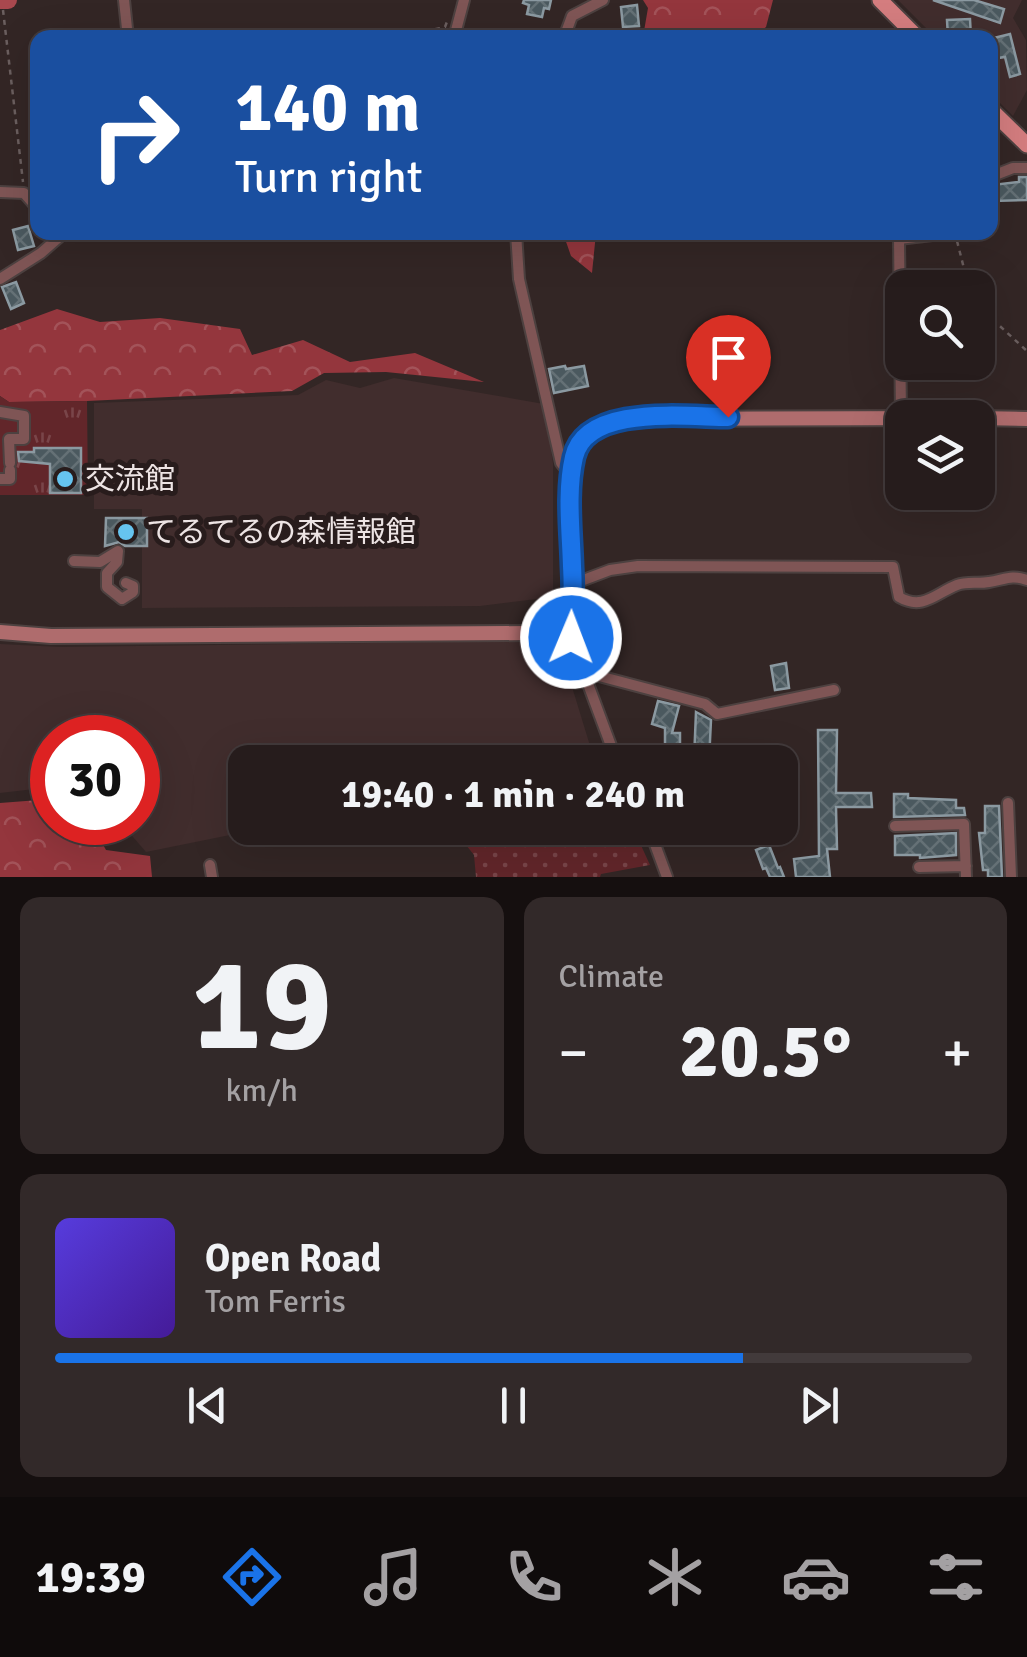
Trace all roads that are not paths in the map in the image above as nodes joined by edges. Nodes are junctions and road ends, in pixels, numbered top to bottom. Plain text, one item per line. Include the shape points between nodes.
1 (464, 0) edge
2 (568, 0) edge
3 (602, 0) edge
4 (880, 0) edge
5 (124, 2) edge
6 (572, 16) junction
7 (127, 30) edge
8 (456, 30) edge
9 (567, 30) edge
10 (910, 30) edge
11 (998, 117) edge
12 (1027, 145) edge
13 (1027, 168) edge
14 (998, 174) edge
15 (0, 192) edge
16 (30, 200) edge
17 (55, 240) edge
18 (517, 240) edge
19 (899, 240) edge
20 (0, 279) edge
21 (901, 400) edge
22 (0, 412) edge
23 (885, 416) edge
24 (995, 418) edge
25 (1027, 419) edge
26 (5, 439) edge
27 (572, 477) junction
28 (0, 478) edge
29 (74, 561) dead end
30 (1027, 580) edge
31 (126, 584) dead end
32 (573, 584) junction
33 (561, 626) junction
34 (0, 632) edge
35 (529, 633) joint
36 (578, 662) junction
37 (834, 690) dead end
38 (611, 745) edge
39 (1008, 803) dead end
40 (895, 826) dead end
41 (655, 845) edge
42 (919, 868) dead end
43 (966, 871) edge
44 (667, 877) edge
45 (1012, 877) edge

1 - 8 street
2 - 6 street
3 - 6 street
4 - 10 main road
5 - 7 street
6 - 9 street
11 - 12 main road
13 - 14 street
15 - 16 street via 24,193
17 - 20 street
18 - 27 street via 519,279 561,463
19 - 21 street
22 - 26 street via 24,416 24,439
23 - 27 street via 600,424 574,454
24 - 25 street
26 - 28 street via 10,478
27 - 32 street
29 - 31 street via 100,562 118,551 107,587 122,599 133,592
30 - 32 street via 962,583 916,603 899,598 894,566 638,566
32 - 33 street
33 - 35 street
33 - 36 street
34 - 35 street
36 - 37 street via 599,676 705,704 716,714
36 - 38 street
39 - 45 street
40 - 43 street via 964,824
41 - 44 street
42 - 43 street

